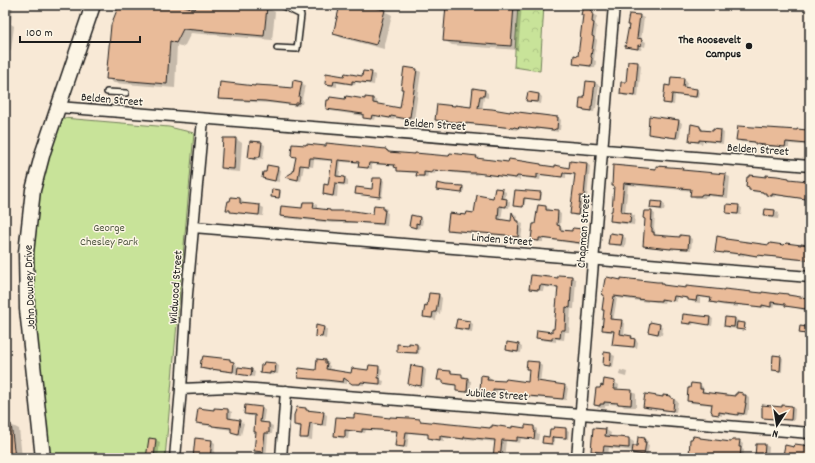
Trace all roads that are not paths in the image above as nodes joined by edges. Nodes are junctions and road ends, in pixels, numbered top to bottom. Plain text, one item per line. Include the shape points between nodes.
1 (93, 5) edge
2 (281, 5) edge
3 (614, 5) edge
4 (278, 48) dead end
5 (107, 92) dead end
6 (126, 93) dead end
7 (58, 107) junction
8 (203, 119) junction
9 (602, 150) junction
10 (810, 166) edge
11 (193, 227) junction
12 (594, 260) junction
13 (810, 277) edge
14 (181, 389) junction
15 (286, 391) junction
16 (581, 414) junction
17 (810, 433) edge
18 (43, 458) edge
19 (176, 458) edge
20 (281, 458) edge
21 (577, 458) edge

1 - 7 street, John Downey Drive
2 - 4 lane via 301,15 297,49
3 - 9 street, Chapman Street
5 - 6 lane
7 - 8 street, Belden Street
7 - 18 street, John Downey Drive via 33,190 26,252 27,309
8 - 9 street, Belden Street
8 - 11 street, Wildwood Street
9 - 10 street, Belden Street
9 - 12 street, Chapman Street
11 - 12 street, Linden Street
11 - 14 street, Wildwood Street
12 - 13 street, Linden Street
12 - 16 street, Chapman Street
14 - 15 street, Jubilee Street via 229,387
14 - 19 street, Wildwood Street
15 - 16 street, Jubilee Street
15 - 20 street
16 - 17 street, Jubilee Street
16 - 21 street, Chapman Street

